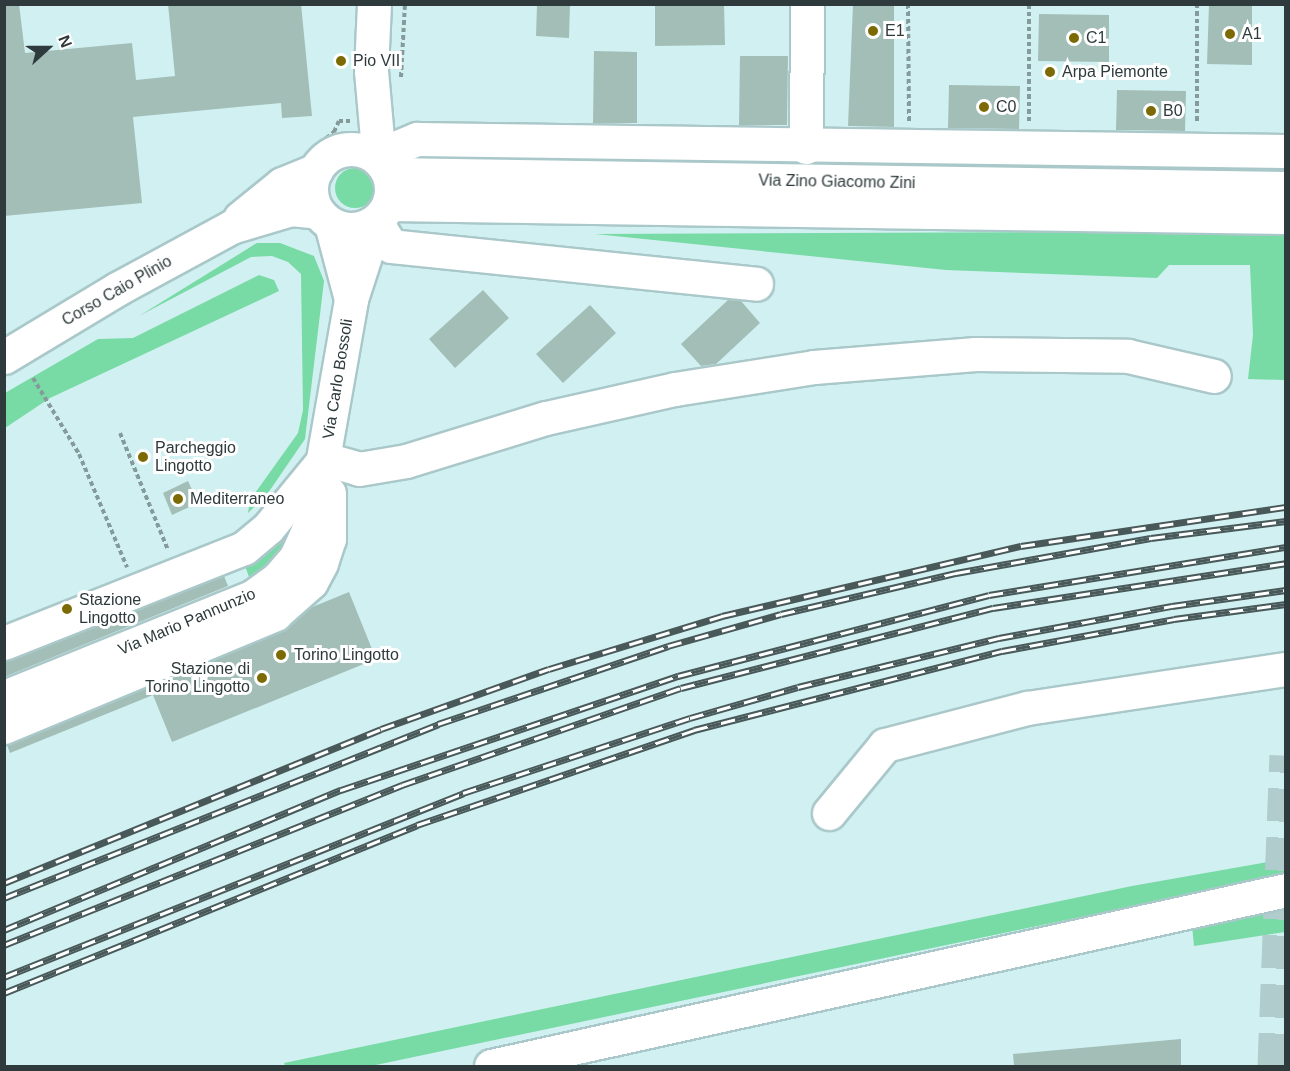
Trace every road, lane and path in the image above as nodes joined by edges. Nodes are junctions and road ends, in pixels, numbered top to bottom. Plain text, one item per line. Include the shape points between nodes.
1 (374, 4) edge
2 (405, 4) edge
3 (807, 4) edge
4 (908, 4) edge
5 (1029, 4) edge
6 (1197, 4) edge
7 (371, 71) junction
8 (400, 86) dead end
9 (909, 128) dead end
10 (1029, 129) dead end
11 (1197, 130) dead end
12 (806, 147) junction
13 (346, 149) junction
14 (1286, 151) edge
15 (316, 170) junction
16 (383, 185) junction
17 (1286, 188) edge
18 (1286, 217) edge
19 (325, 218) junction
20 (231, 227) junction
21 (756, 284) dead end
22 (351, 299) junction
23 (4, 357) edge
24 (1214, 376) dead end
25 (33, 378) dead end
26 (120, 433) dead end
27 (325, 459) junction
28 (290, 500) junction
29 (170, 557) junction
30 (130, 575) junction
31 (4, 634) edge
32 (4, 643) edge
33 (1286, 669) edge
34 (4, 697) edge
35 (4, 728) edge
36 (829, 813) dead end
37 (1286, 890) edge
38 (491, 1066) edge

1 - 7 street, Via Carlo Bossoli
2 - 8 path
3 - 12 street
4 - 9 path
5 - 10 path
6 - 11 path
7 - 13 street, Via Carlo Bossoli via 359,124
7 - 16 street, Via Carlo Bossoli
12 - 14 street
12 - 16 street via 417,139 393,149
13 - 15 street via 334,153
13 - 16 street via 367,153
15 - 19 street via 311,192
15 - 20 street, Corso Caio Plinio via 259,199
16 - 17 street, Via Zino Giacomo Zini
16 - 18 street, Via Zino Giacomo Zini
16 - 19 street via 355,230
16 - 21 street via 391,246
16 - 22 street, Via Carlo Bossoli
19 - 20 street, Corso Caio Plinio via 291,208
19 - 22 street, Via Carlo Bossoli
20 - 23 street, Corso Caio Plinio via 117,288
22 - 27 street, Via Carlo Bossoli
24 - 27 street via 1128,356 975,354 814,367 675,388 546,418 406,461 359,469
25 - 30 path via 79,454
26 - 29 path via 164,531
27 - 28 street
27 - 34 street, Via Mario Pannunzio via 312,521 296,557 277,579 252,597 200,620
27 - 35 street, Via Mario Pannunzio via 331,507 329,539 321,563 296,598 244,630
28 - 29 street
28 - 32 street via 268,528 244,548
29 - 30 street
30 - 31 street via 45,610
33 - 36 street via 1027,708 885,745
37 - 38 street

